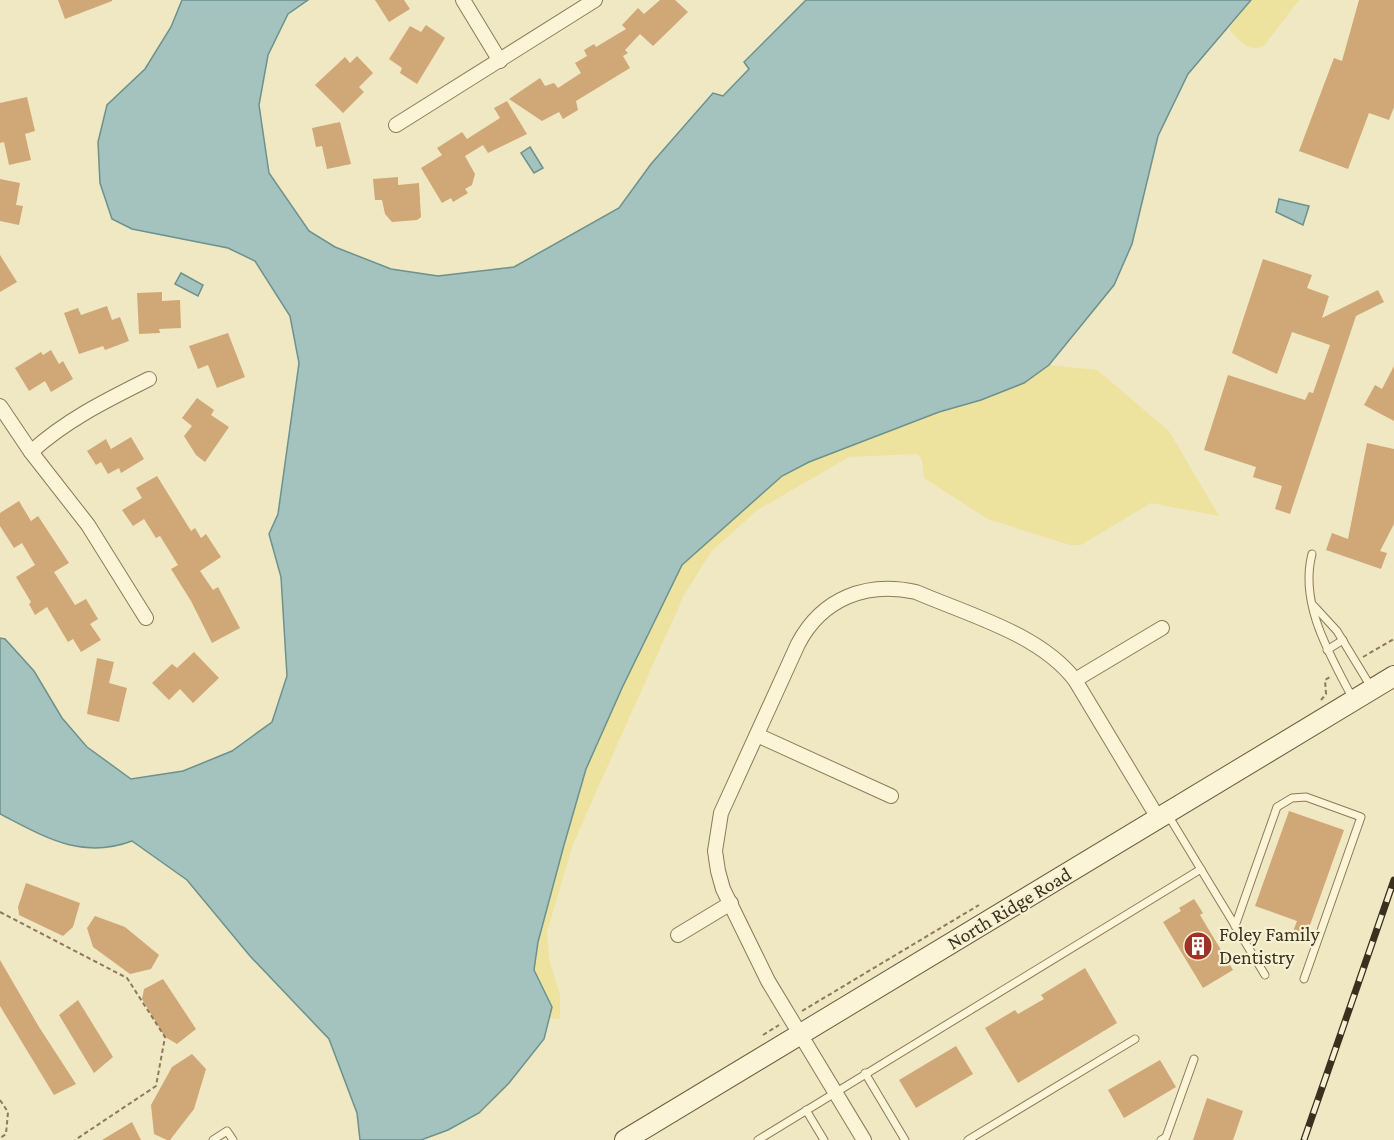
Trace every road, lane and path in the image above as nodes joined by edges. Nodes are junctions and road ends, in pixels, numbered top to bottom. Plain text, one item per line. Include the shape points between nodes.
1 (463, 0) edge
2 (595, 0) edge
3 (500, 61) junction
4 (396, 125) dead end
5 (149, 379) dead end
6 (0, 406) edge
7 (31, 452) junction
8 (1312, 554) dead end
9 (1314, 605) junction
10 (146, 618) dead end
11 (1162, 628) dead end
12 (1394, 639) edge
13 (1343, 640) junction
14 (1327, 650) junction
15 (1356, 661) junction
16 (1338, 672) junction
17 (1394, 676) edge
18 (1075, 680) junction
19 (1373, 689) junction
20 (1354, 701) junction
21 (1316, 705) dead end
22 (757, 735) junction
23 (891, 796) dead end
24 (1162, 815) junction
25 (1201, 869) junction
26 (984, 902) dead end
27 (730, 903) junction
28 (0, 912) edge
29 (1235, 926) junction
30 (678, 935) dead end
31 (1265, 975) dead end
32 (1304, 979) dead end
33 (795, 1026) junction
34 (763, 1035) dead end
35 (1135, 1039) dead end
36 (1194, 1059) dead end
37 (865, 1073) junction
38 (835, 1092) junction
39 (0, 1100) edge
40 (806, 1110) junction
41 (0, 1138) edge
42 (1165, 1139) edge
43 (75, 1140) edge
44 (213, 1140) edge
45 (232, 1140) edge
46 (625, 1140) edge
47 (758, 1140) edge
48 (824, 1140) edge
49 (864, 1140) edge
50 (905, 1140) edge
51 (968, 1140) edge

1 - 3 street
2 - 3 street
3 - 4 street
5 - 7 street via 93,407
6 - 7 street
7 - 10 street via 88,525
8 - 9 lane via 1308,582
9 - 13 lane
9 - 14 lane
11 - 18 street
12 - 15 path
13 - 14 lane
13 - 15 lane
14 - 16 lane
15 - 19 lane
16 - 20 lane
16 - 21 path via 1325,680 1326,694
17 - 19 main road, North Ridge Road
18 - 22 street via 1063,665 1034,644 916,592 862,590 827,607 804,632
18 - 24 street
19 - 20 main road, North Ridge Road
20 - 24 main road, North Ridge Road
22 - 23 street
22 - 27 street via 721,813 717,831 718,872
24 - 25 lane
24 - 33 main road, North Ridge Road
25 - 29 lane
25 - 37 lane
26 - 33 path
27 - 30 street
27 - 33 street
28 - 43 path via 127,978 165,1037 156,1086
29 - 31 lane
29 - 32 lane via 1277,807 1292,798 1306,797 1361,817
33 - 34 path
33 - 38 street
33 - 46 main road, North Ridge Road
35 - 51 lane
36 - 42 lane
37 - 38 lane
37 - 50 lane
38 - 40 lane
38 - 49 street
39 - 41 path via 8,1112 6,1134
40 - 47 lane
40 - 48 lane
44 - 45 lane via 227,1131

